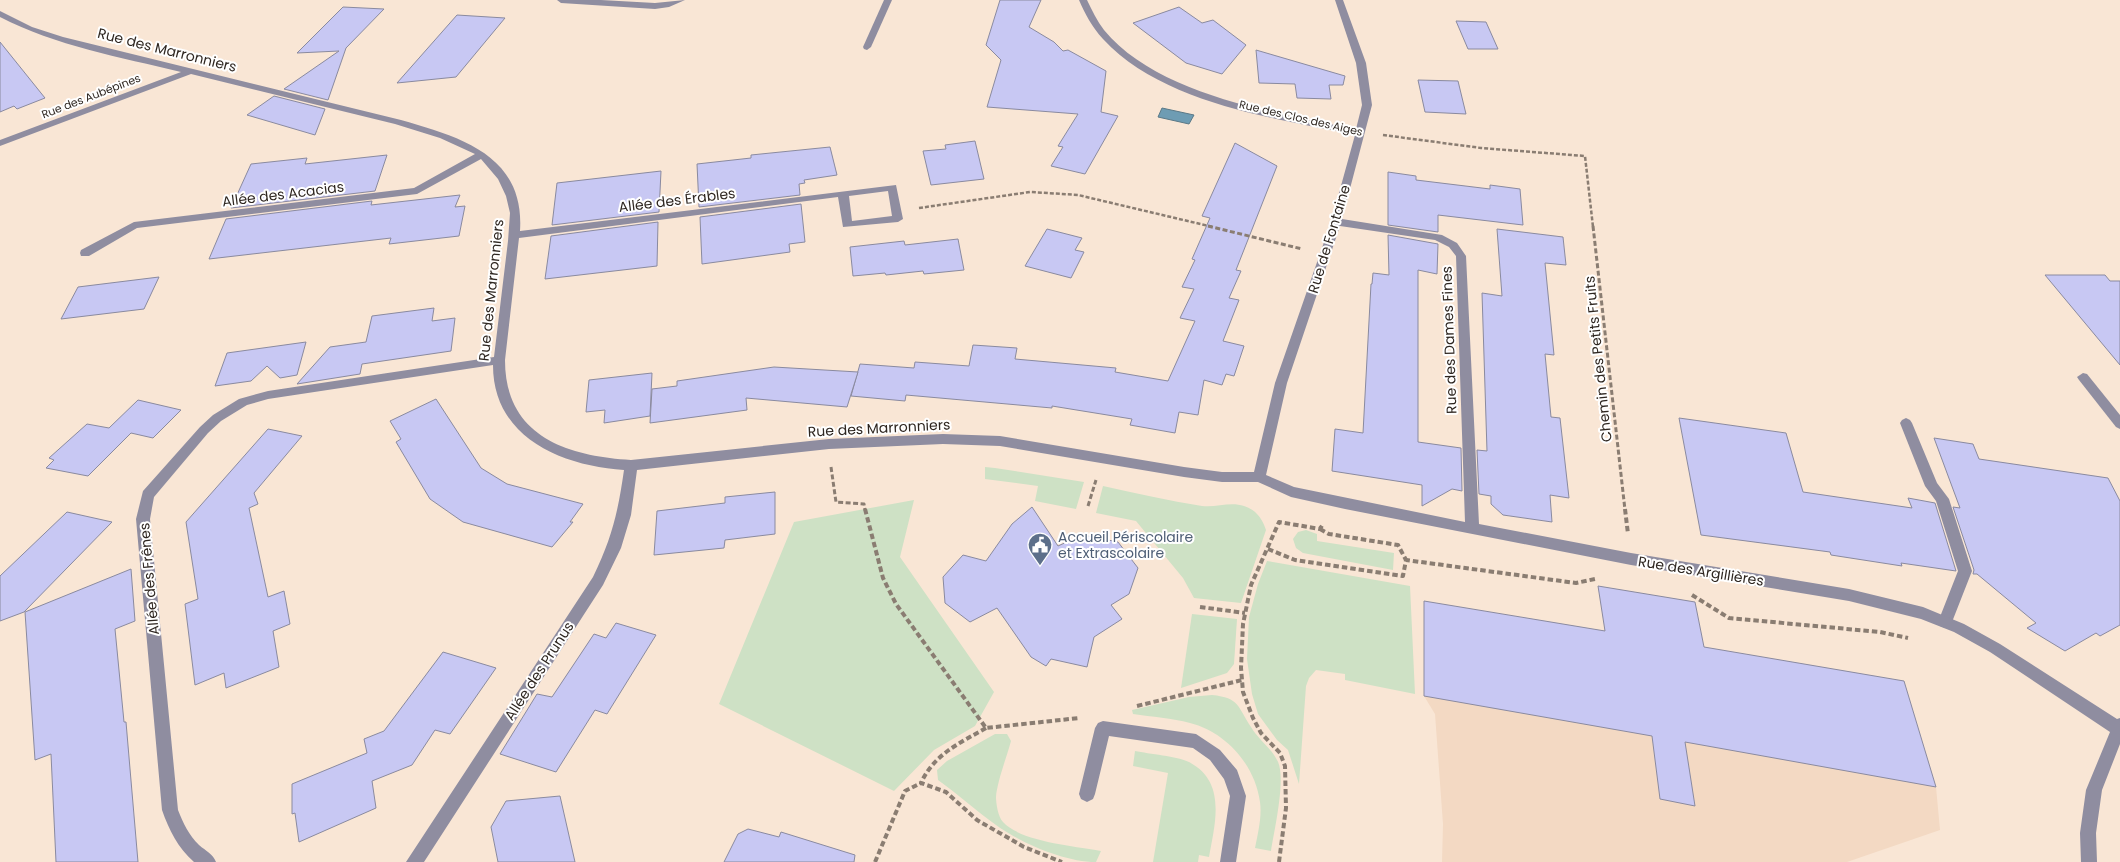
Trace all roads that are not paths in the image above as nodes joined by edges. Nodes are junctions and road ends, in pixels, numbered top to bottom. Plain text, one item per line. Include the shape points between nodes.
1 (561, 0) edge
2 (681, 0) edge
3 (888, 0) edge
4 (1083, 0) edge
5 (1339, 0) edge
6 (0, 14) edge
7 (867, 47) dead end
8 (192, 72) junction
9 (1361, 132) junction
10 (0, 144) edge
11 (482, 154) junction
12 (843, 193) junction
13 (1336, 222) junction
14 (514, 235) junction
15 (85, 253) dead end
16 (499, 360) junction
17 (2083, 377) dead end
18 (1906, 423) dead end
19 (2120, 424) edge
20 (631, 465) junction
21 (1259, 478) junction
22 (1472, 527) junction
23 (1945, 622) junction
24 (2119, 728) edge
25 (1087, 794) dead end
26 (208, 862) edge
27 (414, 862) edge
28 (1228, 862) edge
29 (2089, 862) edge

1 - 2 street via 666,6
3 - 7 street
4 - 9 street, Rue des Clos des Aiges via 1110,41 1143,67 1167,80 1215,98 1298,120
5 - 9 street, Rue de Fontaine via 1361,63 1367,105
6 - 8 street, Rue des Marronniers via 29,29 60,39
8 - 10 street, Rue des Aubépines
8 - 11 street, Rue des Marronniers via 398,122 446,136
9 - 13 street, Rue de Fontaine
11 - 14 street, Rue des Marronniers via 506,182 514,207
11 - 15 street, Allée des Acacias via 417,191 134,225
12 - 12 street, Allée des Érables via 892,186 898,219 847,225
12 - 14 street, Allée des Érables
13 - 21 street, Rue de Fontaine via 1281,383
13 - 22 street, Rue des Dames Fines via 1438,236 1453,245 1461,256
14 - 16 street, Rue des Marronniers
16 - 20 street, Rue des Marronniers via 499,379 504,397 528,432 543,443 579,458
16 - 26 street, Allée des Frênes via 268,395 243,402 204,430 148,495 143,519 170,810 183,839 195,854
17 - 19 street
18 - 23 street via 1932,486 1942,499 1965,571
20 - 21 street, Rue des Marronniers via 829,444 943,439 1000,441 1184,472
20 - 27 street, Allée des Prunus via 624,515 614,548 598,581
21 - 22 street, Rue des Argillières via 1291,492
22 - 23 street, Rue des Argillières via 1631,559 1886,603
23 - 24 street, Rue des Argillières via 1995,648
24 - 29 street via 2094,790 2088,833
25 - 28 street via 1103,728 1196,741 1215,755 1231,775 1238,796

